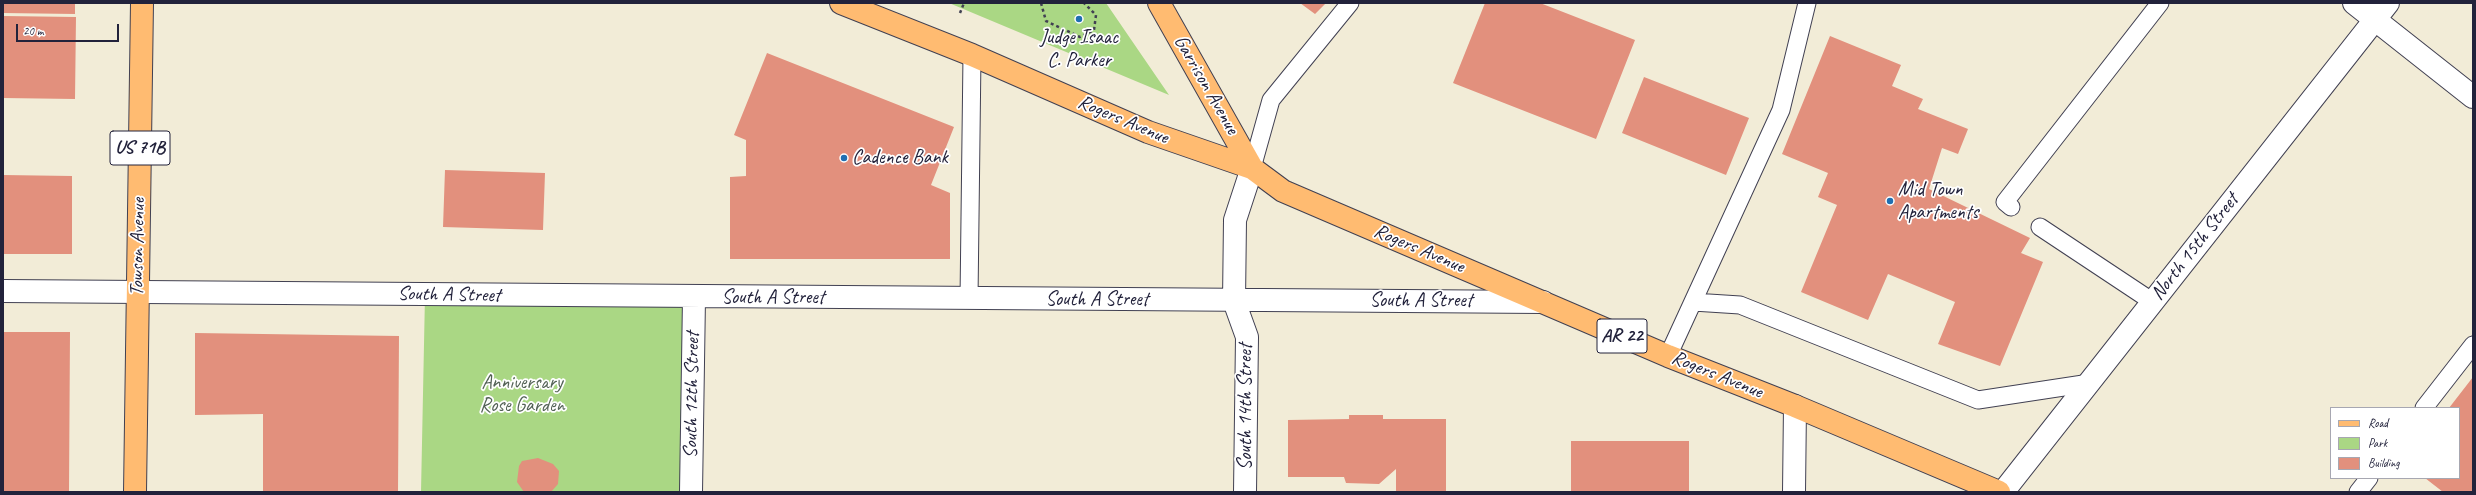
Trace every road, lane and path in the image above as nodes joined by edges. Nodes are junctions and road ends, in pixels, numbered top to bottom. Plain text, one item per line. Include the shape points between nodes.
1 (142, 3) edge
2 (842, 3) edge
3 (964, 3) edge
4 (1041, 3) edge
5 (1084, 3) edge
6 (1159, 3) edge
7 (1350, 3) edge
8 (1808, 3) edge
9 (2160, 3) edge
10 (2354, 3) edge
11 (2382, 11) edge
12 (960, 13) dead end
13 (972, 54) junction
14 (2473, 97) edge
15 (1252, 168) junction
16 (2011, 207) dead end
17 (2040, 227) dead end
18 (3, 291) edge
19 (138, 293) junction
20 (694, 298) junction
21 (968, 299) junction
22 (1234, 301) junction
23 (1543, 302) junction
24 (1693, 302) junction
25 (2153, 302) junction
26 (2473, 345) edge
27 (1668, 356) junction
28 (2090, 383) junction
29 (1795, 406) junction
30 (2425, 407) edge
31 (2368, 479) edge
32 (134, 492) edge
33 (691, 492) edge
34 (1245, 492) edge
35 (1794, 492) edge
36 (1999, 492) edge
37 (2003, 492) edge
38 (2358, 492) edge

1 - 19 main road, Towson Avenue / US 71B
2 - 13 main road, Rogers Avenue / AR 22
3 - 12 path
4 - 5 path via 1046,21 1080,37 1094,30 1096,15
6 - 15 main road, Garrison Avenue
7 - 15 lane via 1271,100
8 - 24 lane via 1780,110
9 - 16 lane via 2005,202
10 - 11 street
11 - 14 street
11 - 25 street, North 15th Street
13 - 15 main road, Rogers Avenue / AR 22 via 1148,132
13 - 21 lane
15 - 22 street via 1236,220
15 - 23 main road, Rogers Avenue / AR 22 via 1283,191
17 - 25 lane
18 - 19 street, South A Street
19 - 20 street, South A Street
19 - 32 main road, Towson Avenue / US 71B
20 - 21 street, South A Street
20 - 33 street, South 12th Street
21 - 22 street, South A Street
22 - 23 street, South A Street
22 - 34 street, South 14th Street via 1247,337
23 - 27 main road, Rogers Avenue / AR 22
24 - 27 lane
24 - 28 lane via 1740,305 1978,400 2020,391
25 - 28 street, North 15th Street
26 - 30 lane
27 - 29 main road, Rogers Avenue / AR 22
28 - 37 street, North 15th Street
29 - 35 street
29 - 36 main road, Rogers Avenue / AR 22
31 - 38 lane

